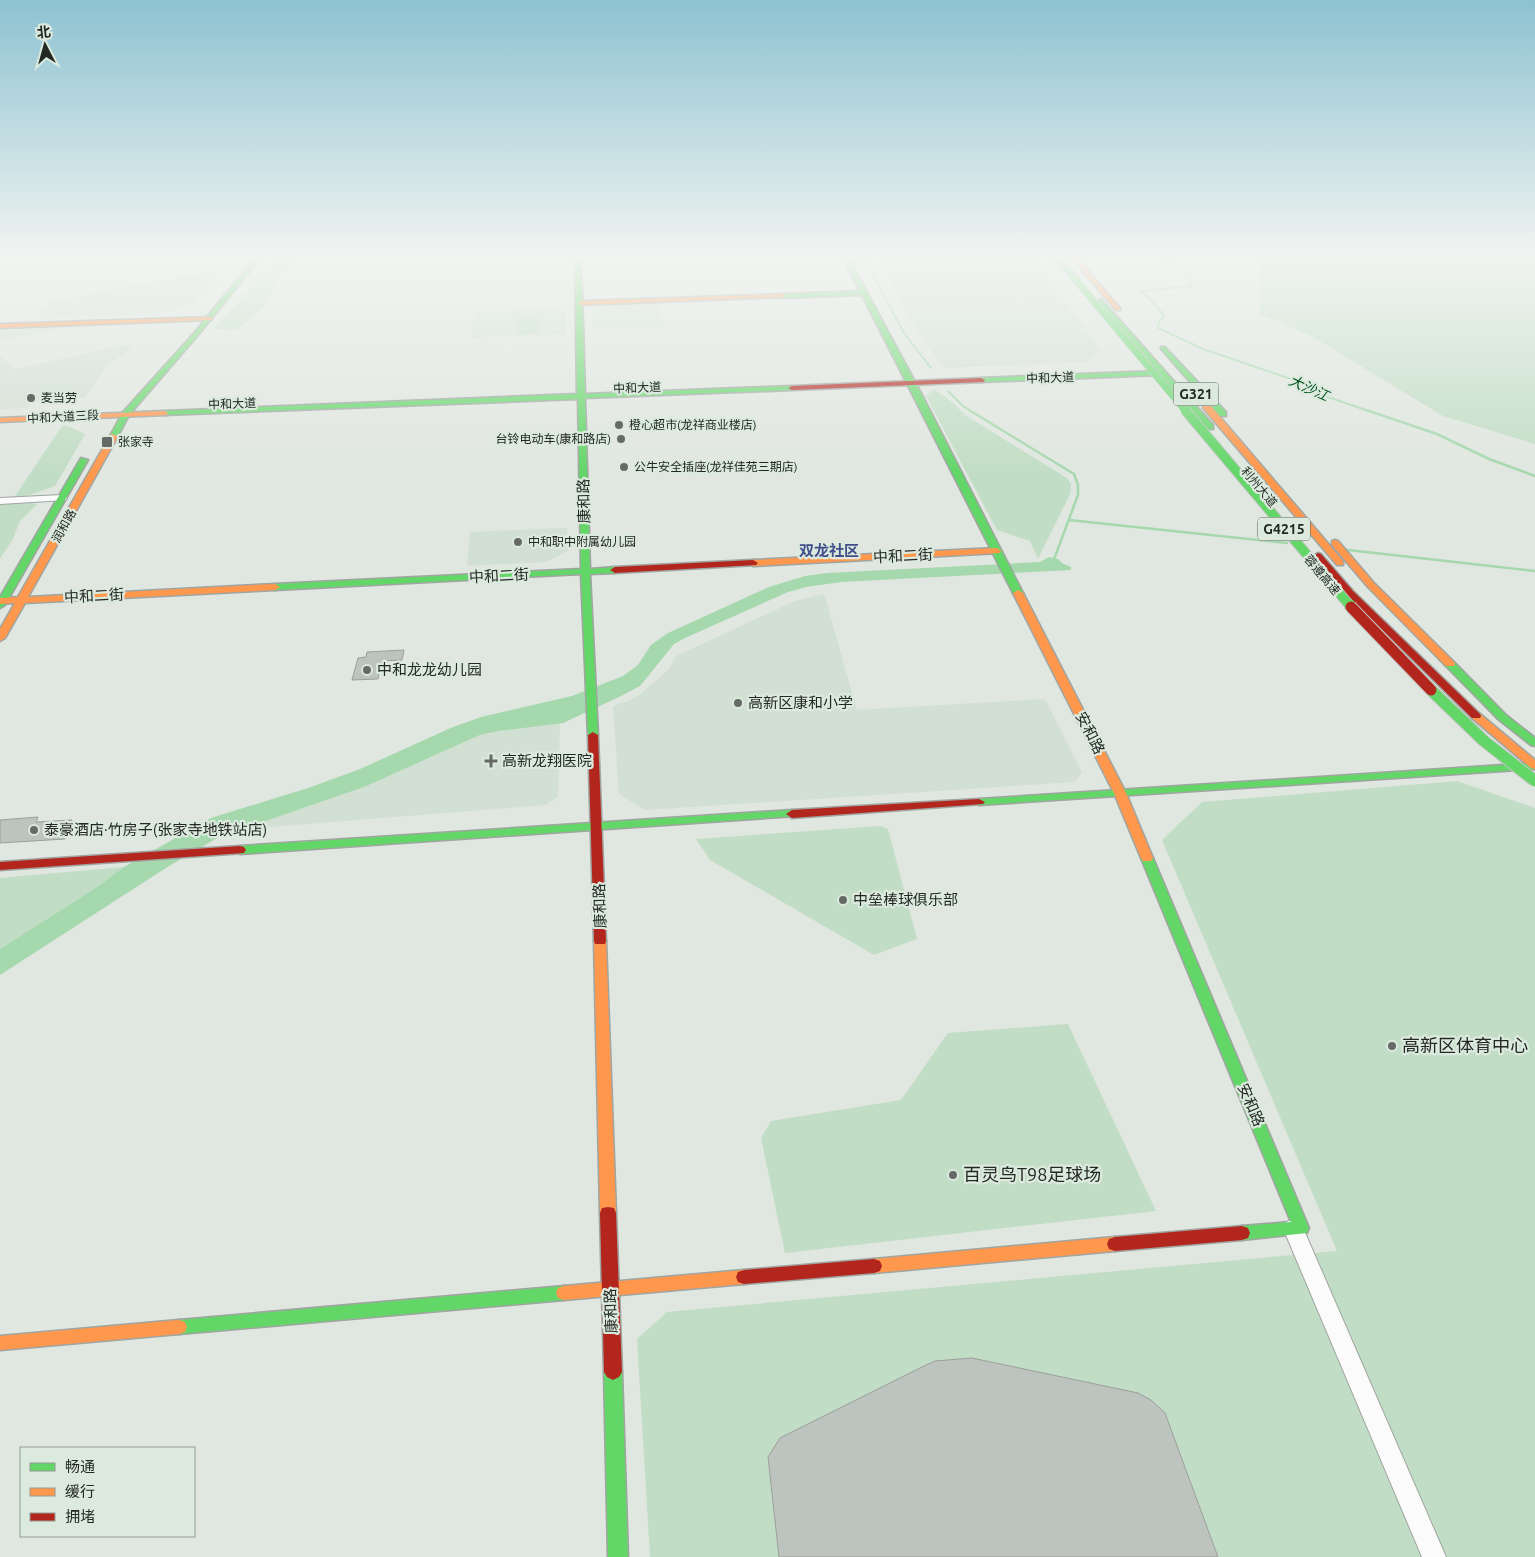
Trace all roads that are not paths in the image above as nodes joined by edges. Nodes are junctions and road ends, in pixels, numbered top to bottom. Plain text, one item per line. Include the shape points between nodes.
1 (187, 328) edge
2 (202, 328) edge
3 (581, 328) edge
4 (877, 328) edge
5 (1116, 328) edge
6 (1126, 328) edge
7 (1136, 328) edge
8 (1154, 339) dead end
9 (1162, 369) junction
10 (904, 380) junction
11 (581, 393) junction
12 (129, 411) junction
13 (114, 412) junction
14 (0, 414) edge
15 (0, 420) edge
16 (104, 427) dead end
17 (91, 450) dead end
18 (62, 498) junction
19 (0, 501) edge
20 (990, 550) junction
21 (586, 570) junction
22 (24, 598) junction
23 (1, 600) edge
24 (0, 638) edge
25 (1535, 743) edge
26 (1535, 752) edge
27 (1535, 766) edge
28 (1535, 781) edge
29 (1115, 794) junction
30 (597, 827) junction
31 (0, 866) edge
32 (1295, 1228) junction
33 (610, 1289) junction
34 (0, 1343) edge
35 (618, 1557) edge
36 (1434, 1557) edge

1 - 13 main road
2 - 12 main road, 润和路
3 - 11 main road, 康和路
4 - 10 main road, 安和路
5 - 28 main road, 蓉遵高速 / G4215, bridge via 1338,594 1484,741
6 - 9 main road, 利州大道 / G321
7 - 26 main road, 利州大道 / G321 via 1173,366 1365,592 1492,717
8 - 25 main road, G4215 via 1371,585 1502,717
9 - 10 main road, 中和大道
9 - 27 main road, 利州大道 / G321 via 1350,593 1478,719
10 - 11 main road, 中和大道
10 - 20 main road, 安和路
11 - 12 main road, 中和大道
11 - 21 main road, 康和路
12 - 13 main road, 中和大道三段
12 - 22 main road, 润和路
13 - 14 main road, 中和大道三段
13 - 15 main road, 中和大道三段
13 - 16 main road
17 - 18 main road, 润和路
18 - 19 street
18 - 23 main road, 润和路
20 - 21 main road, 中和二街
20 - 29 main road, 安和路
21 - 22 main road, 中和二街
21 - 30 main road, 康和路
22 - 23 main road, 中和二街
22 - 24 main road, 润和路
27 - 29 main road
29 - 30 main road
29 - 32 main road, 安和路
30 - 31 main road
30 - 33 main road, 康和路
32 - 33 main road
32 - 36 street
33 - 34 main road
33 - 35 main road, 康和路

